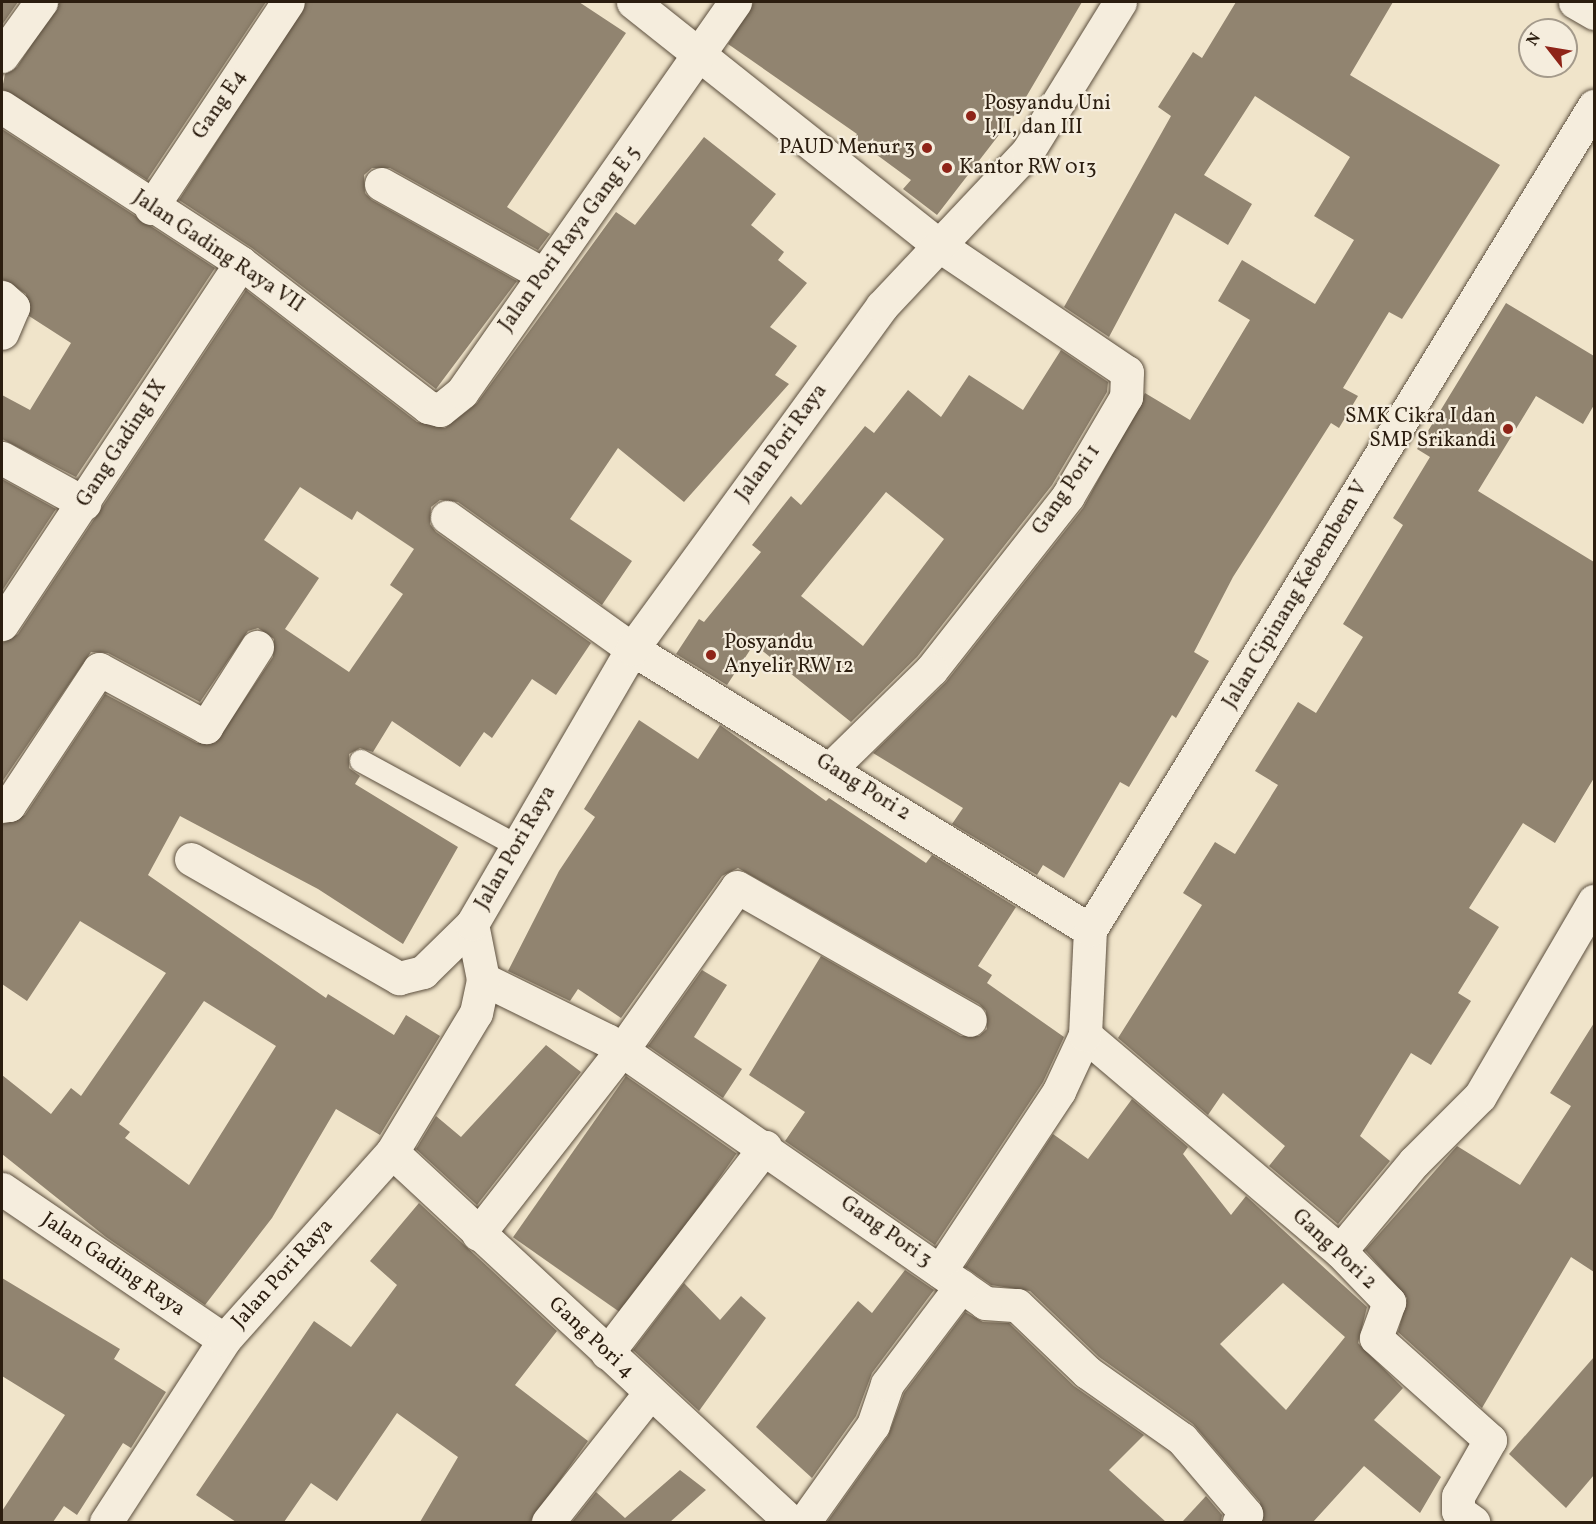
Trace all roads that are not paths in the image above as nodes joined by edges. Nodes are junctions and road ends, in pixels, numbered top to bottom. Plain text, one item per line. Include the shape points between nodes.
1 (41, 2) edge
2 (288, 2) edge
3 (633, 2) edge
4 (735, 2) edge
5 (1120, 2) edge
6 (1575, 2) edge
7 (1594, 12) edge
8 (700, 51) junction
9 (2, 56) edge
10 (1594, 106) edge
11 (2, 107) edge
12 (381, 184) dead end
13 (151, 208) junction
14 (937, 244) junction
15 (242, 263) junction
16 (543, 274) junction
17 (2, 297) edge
18 (2, 333) edge
19 (428, 407) joint
20 (2, 458) edge
21 (84, 503) junction
22 (447, 517) dead end
23 (2, 624) edge
24 (257, 647) dead end
25 (632, 649) junction
26 (361, 761) dead end
27 (831, 768) junction
28 (2, 806) edge
29 (516, 845) junction
30 (191, 859) dead end
31 (1594, 902) edge
32 (472, 924) junction
33 (1090, 930) junction
34 (483, 979) junction
35 (970, 1020) dead end
36 (1085, 1035) junction
37 (622, 1050) junction
38 (765, 1147) junction
39 (393, 1152) junction
40 (2, 1189) edge
41 (478, 1234) junction
42 (1340, 1251) junction
43 (951, 1279) junction
44 (224, 1340) junction
45 (607, 1353) junction
46 (650, 1393) junction
47 (106, 1522) edge
48 (548, 1522) edge
49 (791, 1522) edge
50 (804, 1522) edge
51 (1239, 1522) edge
52 (1473, 1522) edge

1 - 9 street
2 - 13 street, Gang E4
3 - 8 street
4 - 8 street, Jalan Pori Raya Gang E 5
5 - 14 street, Jalan Pori Raya via 1028,151
6 - 7 street
8 - 14 street
8 - 16 street, Jalan Pori Raya Gang E 5 via 639,146
10 - 33 street, Jalan Cipinang Kebembem V
11 - 13 street, Jalan Gading Raya VII
12 - 16 street
13 - 15 street, Jalan Gading Raya VII
14 - 25 street, Jalan Pori Raya via 882,306
14 - 27 street, Gang Pori 1 via 1121,365 1129,384 1068,496 931,670
15 - 19 street, Jalan Gading Raya VII
15 - 21 street, Gang Gading IX
16 - 19 street, Jalan Pori Raya Gang E 5 via 455,400 440,410
17 - 18 street via 13,307
20 - 21 street
21 - 23 street, Gang Gading IX
22 - 25 street, Gang Pori 2
24 - 28 street via 206,727 99,669 9,805
25 - 27 street, Gang Pori 2
25 - 29 street, Jalan Pori Raya
26 - 29 lane
27 - 33 street, Gang Pori 2
29 - 32 street, Jalan Pori Raya
30 - 32 street via 399,978 423,972
31 - 42 street via 1480,1096 1414,1162
32 - 34 street, Jalan Pori Raya
33 - 36 street
34 - 37 street, Gang Pori 3
34 - 39 street, Jalan Pori Raya via 476,1012
35 - 37 street via 737,887
36 - 42 street, Gang Pori 2
36 - 43 street via 1059,1091
37 - 38 street, Gang Pori 3
37 - 41 street
38 - 43 street, Gang Pori 3
38 - 45 street
39 - 41 street, Gang Pori 4
39 - 44 street, Jalan Pori Raya
40 - 44 street, Jalan Gading Raya
41 - 45 street, Gang Pori 4
42 - 52 street, Gang Pori 2 via 1389,1302 1376,1338 1490,1440 1456,1504
43 - 50 street via 887,1384 873,1425
43 - 51 street, Gang Pori 3 via 985,1303 1017,1305 1088,1372 1182,1439 1246,1514
44 - 47 street, Jalan Pori Raya
45 - 46 street, Gang Pori 4
46 - 48 street
46 - 49 street, Gang Pori 4

